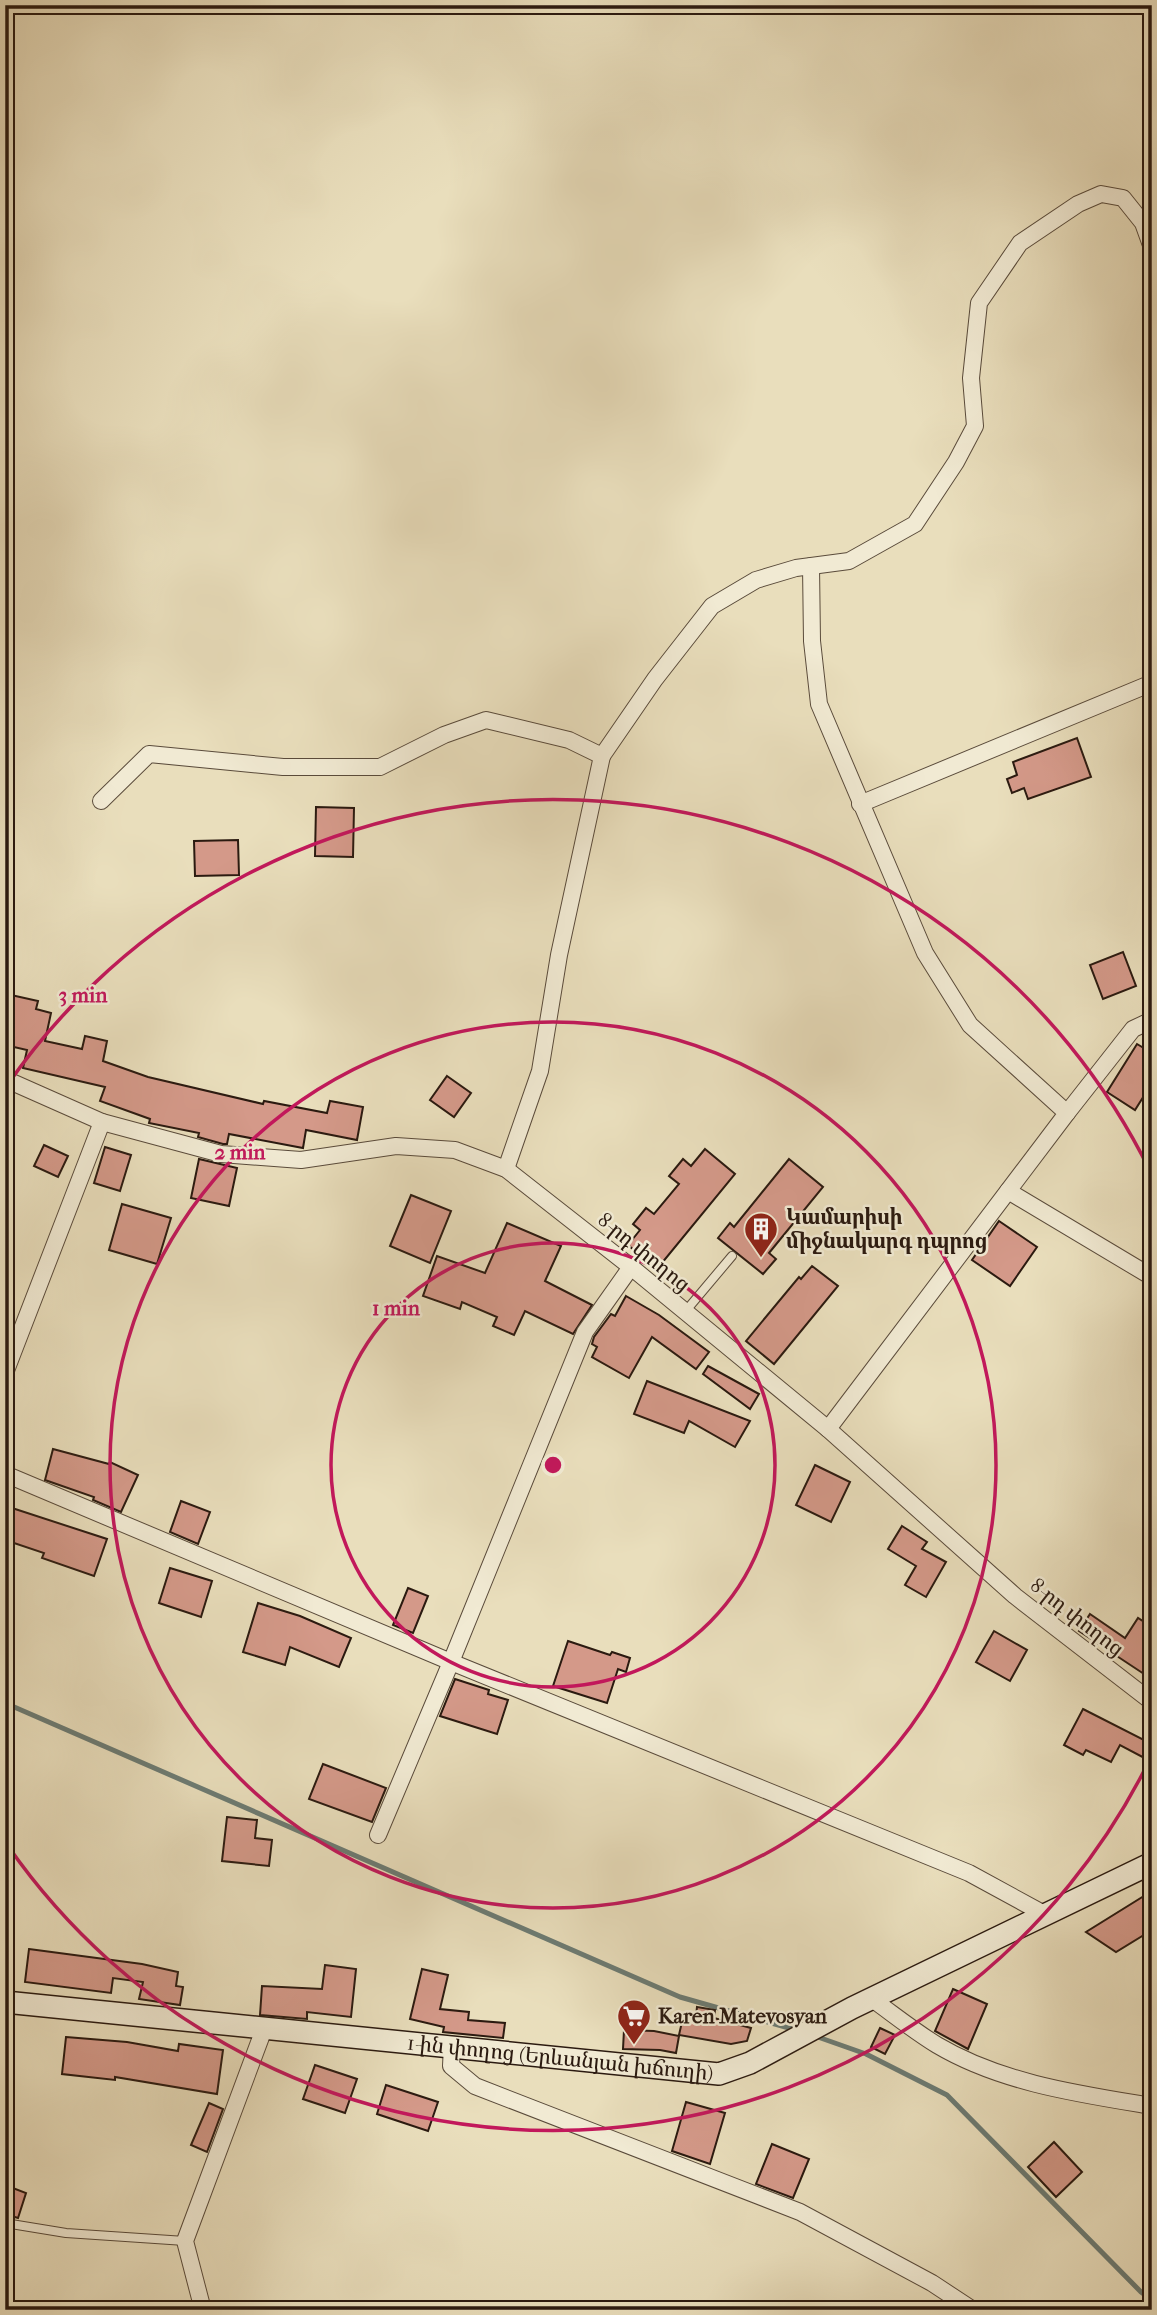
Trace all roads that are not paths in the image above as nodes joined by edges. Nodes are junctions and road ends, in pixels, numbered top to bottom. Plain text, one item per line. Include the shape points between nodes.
1 (1152, 248) edge
2 (811, 566) junction
3 (1152, 683) edge
4 (602, 756) junction
5 (101, 801) dead end
6 (860, 804) junction
7 (1152, 1020) edge
8 (5, 1079) edge
9 (1067, 1113) junction
10 (102, 1122) junction
11 (506, 1169) junction
12 (1008, 1191) junction
13 (732, 1256) dead end
14 (631, 1267) junction
15 (1152, 1277) edge
16 (684, 1313) junction
17 (5, 1373) edge
18 (828, 1429) junction
19 (5, 1474) edge
20 (451, 1662) junction
21 (1152, 1702) edge
22 (378, 1835) dead end
23 (1152, 1863) edge
24 (1046, 1915) junction
25 (5, 2002) edge
26 (862, 2003) junction
27 (264, 2029) junction
28 (452, 2046) junction
29 (1152, 2106) edge
30 (5, 2223) edge
31 (185, 2241) junction
32 (203, 2310) edge
33 (973, 2310) edge

1 - 2 street via 1143,223 1123,198 1101,194 1020,243 979,303 971,378 975,426 956,462 915,524 849,561
2 - 4 street via 756,580 712,606
2 - 6 street via 819,705
3 - 6 street
4 - 5 street via 569,740 486,720 380,766 283,767 149,754
4 - 11 street via 559,955 540,1071
6 - 9 street via 925,953 970,1024
7 - 9 street via 1133,1030
8 - 10 street, 8-րդ փողոց
9 - 12 street
10 - 11 street, 8-րդ փողոց via 221,1154 301,1160 396,1146 455,1150
10 - 17 street
11 - 14 street, 8-րդ փողոց
12 - 15 street
12 - 18 street
13 - 16 lane
14 - 16 street, 8-րդ փողոց
14 - 20 street via 584,1332
16 - 18 street, 8-րդ փողոց
18 - 21 street, 8-րդ փողոց via 1014,1596
19 - 20 street
20 - 22 street
20 - 24 street via 969,1873
23 - 24 main road, 1-ին փողոց (Երևանյան խճուղի)
24 - 26 main road, 1-ին փողոց (Երևանյան խճուղի)
25 - 27 main road, 1-ին փողոց (Երևանյան խճուղի)
26 - 28 main road, 1-ին փողոց (Երևանյան խճուղի) via 750,2063 719,2074
26 - 29 street via 938,2046 1010,2078
27 - 28 main road, 1-ին փողոց (Երևանյան խճուղի)
27 - 31 street
28 - 33 street via 451,2066 475,2085 800,2212
30 - 31 lane via 66,2233
31 - 32 street

